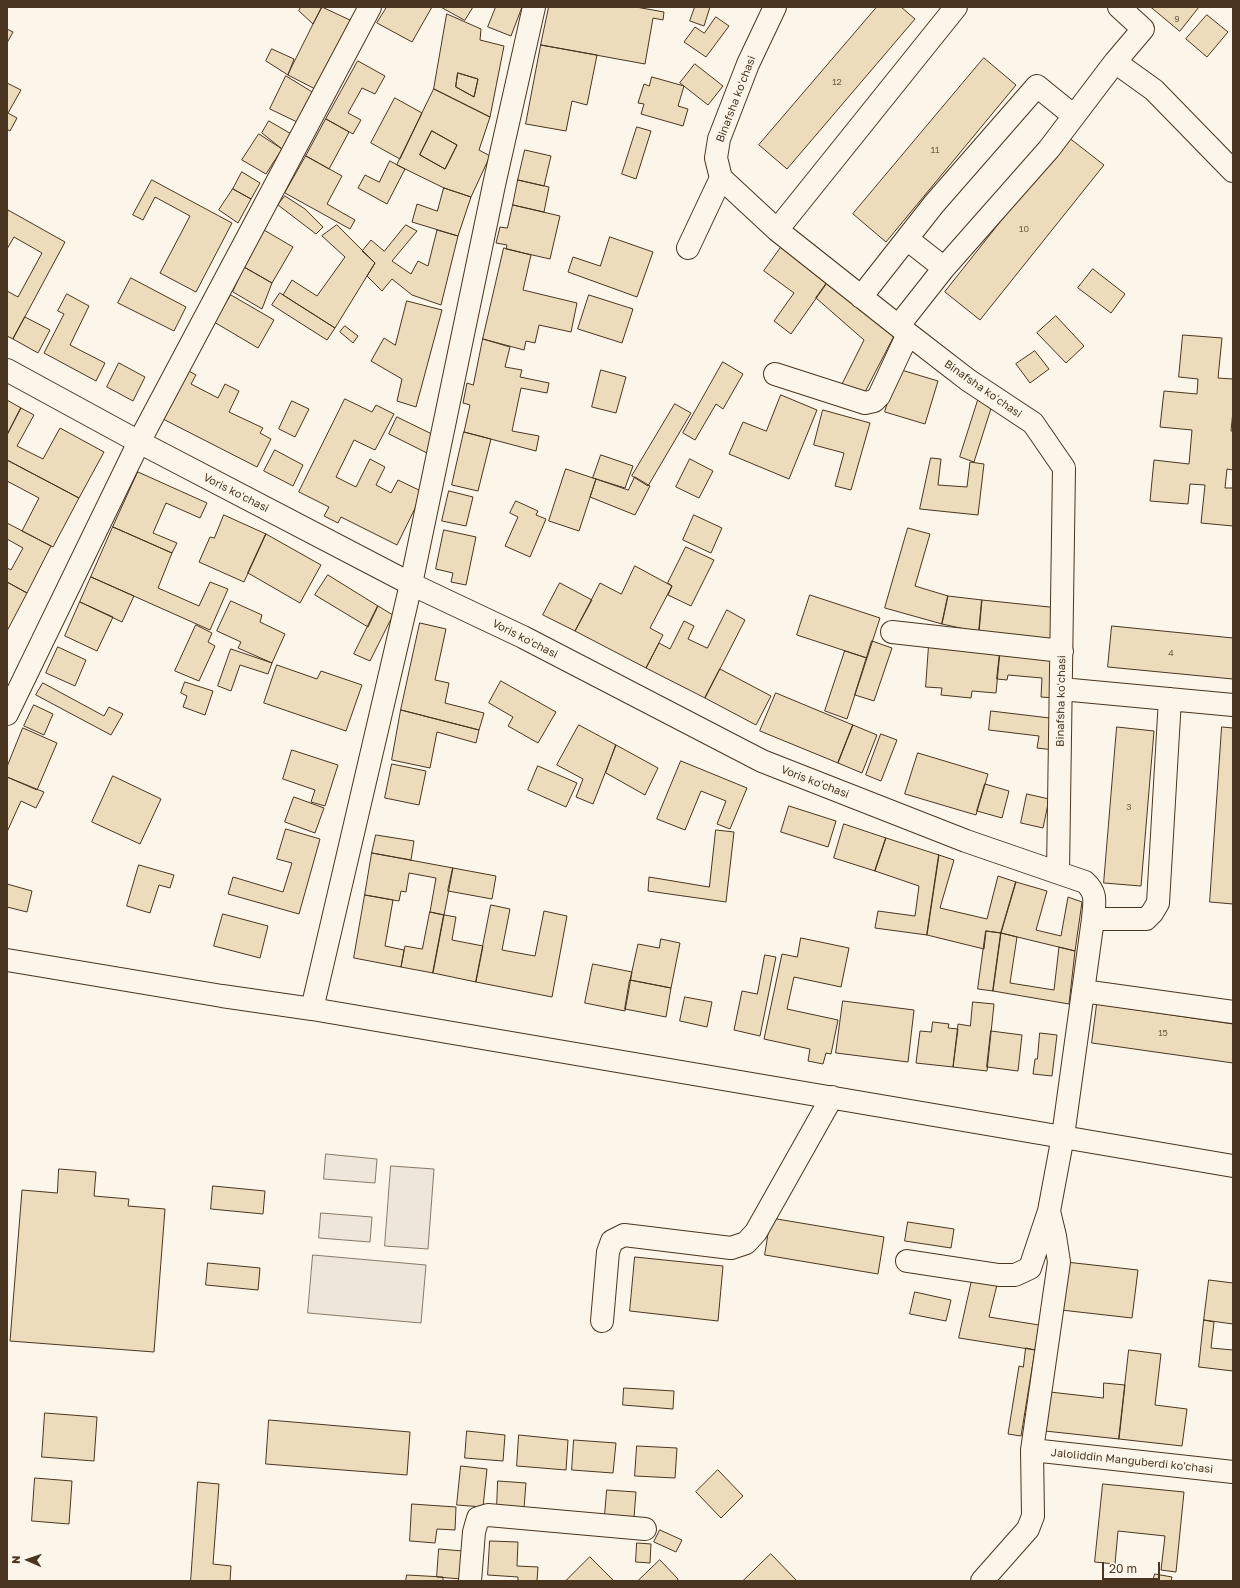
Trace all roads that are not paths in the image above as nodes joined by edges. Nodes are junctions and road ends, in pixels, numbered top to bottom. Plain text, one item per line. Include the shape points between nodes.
1 (534, 7) edge
2 (775, 7) edge
3 (956, 7) edge
4 (1119, 7) edge
5 (362, 10) edge
6 (1115, 62) junction
7 (1074, 116) junction
8 (1233, 171) edge
9 (721, 178) junction
10 (777, 230) junction
11 (907, 239) junction
12 (688, 248) dead end
13 (944, 268) junction
14 (861, 297) junction
15 (905, 332) junction
16 (7, 370) edge
17 (775, 374) dead end
18 (139, 442) junction
19 (411, 584) junction
20 (892, 632) dead end
21 (1062, 651) junction
22 (1061, 689) junction
23 (1170, 699) junction
24 (1233, 705) edge
25 (7, 714) edge
26 (1058, 872) junction
27 (1093, 919) junction
28 (7, 960) edge
29 (1083, 992) junction
30 (312, 1009) junction
31 (1233, 1012) edge
32 (832, 1097) junction
33 (1063, 1136) junction
34 (1233, 1166) edge
35 (1049, 1211) junction
36 (906, 1261) dead end
37 (602, 1321) dead end
38 (1032, 1450) junction
39 (1233, 1472) edge
40 (645, 1529) dead end
41 (470, 1581) edge
42 (982, 1581) edge

1 - 19 street via 494,185
2 - 9 street, Binafsha koʻchasi via 748,64 719,139 716,158
3 - 10 street
4 - 6 street via 1143,29
5 - 18 street
6 - 7 street
6 - 8 street via 1154,90
7 - 11 street via 1037,86 934,204
7 - 13 street via 1049,149
9 - 10 street, Binafsha koʻchasi
9 - 12 street
10 - 14 street, Binafsha koʻchasi
11 - 13 street
11 - 14 street
13 - 15 street via 903,320
14 - 15 street, Binafsha koʻchasi
15 - 17 street via 879,396 865,403
15 - 21 street, Binafsha koʻchasi via 968,380 1033,423 1064,468
16 - 18 street, Voris koʻchasi
18 - 19 street, Voris koʻchasi
18 - 25 street
19 - 26 street, Voris koʻchasi via 523,637 762,761 966,841
19 - 30 street
20 - 21 street
21 - 22 street, Binafsha koʻchasi
22 - 23 street
22 - 26 street, Binafsha koʻchasi
23 - 24 street
23 - 27 street via 1158,903 1146,919
26 - 27 street, Voris koʻchasi via 1085,882 1091,888 1095,896
27 - 29 street, Voris koʻchasi
28 - 30 street
29 - 31 street
29 - 33 street, Voris koʻchasi
30 - 32 street
32 - 33 street
32 - 37 street via 756,1232 746,1243 731,1248 624,1235 612,1241 608,1252
33 - 34 street
33 - 35 street, Voris koʻchasi
35 - 36 street, Voris koʻchasi via 1030,1268 1015,1275 999,1275
35 - 38 street via 1058,1262
38 - 39 street, Jaloliddin Manguberdi ko'chasi
38 - 42 street via 1033,1516 1028,1529
40 - 41 street via 488,1515 478,1518 474,1532

